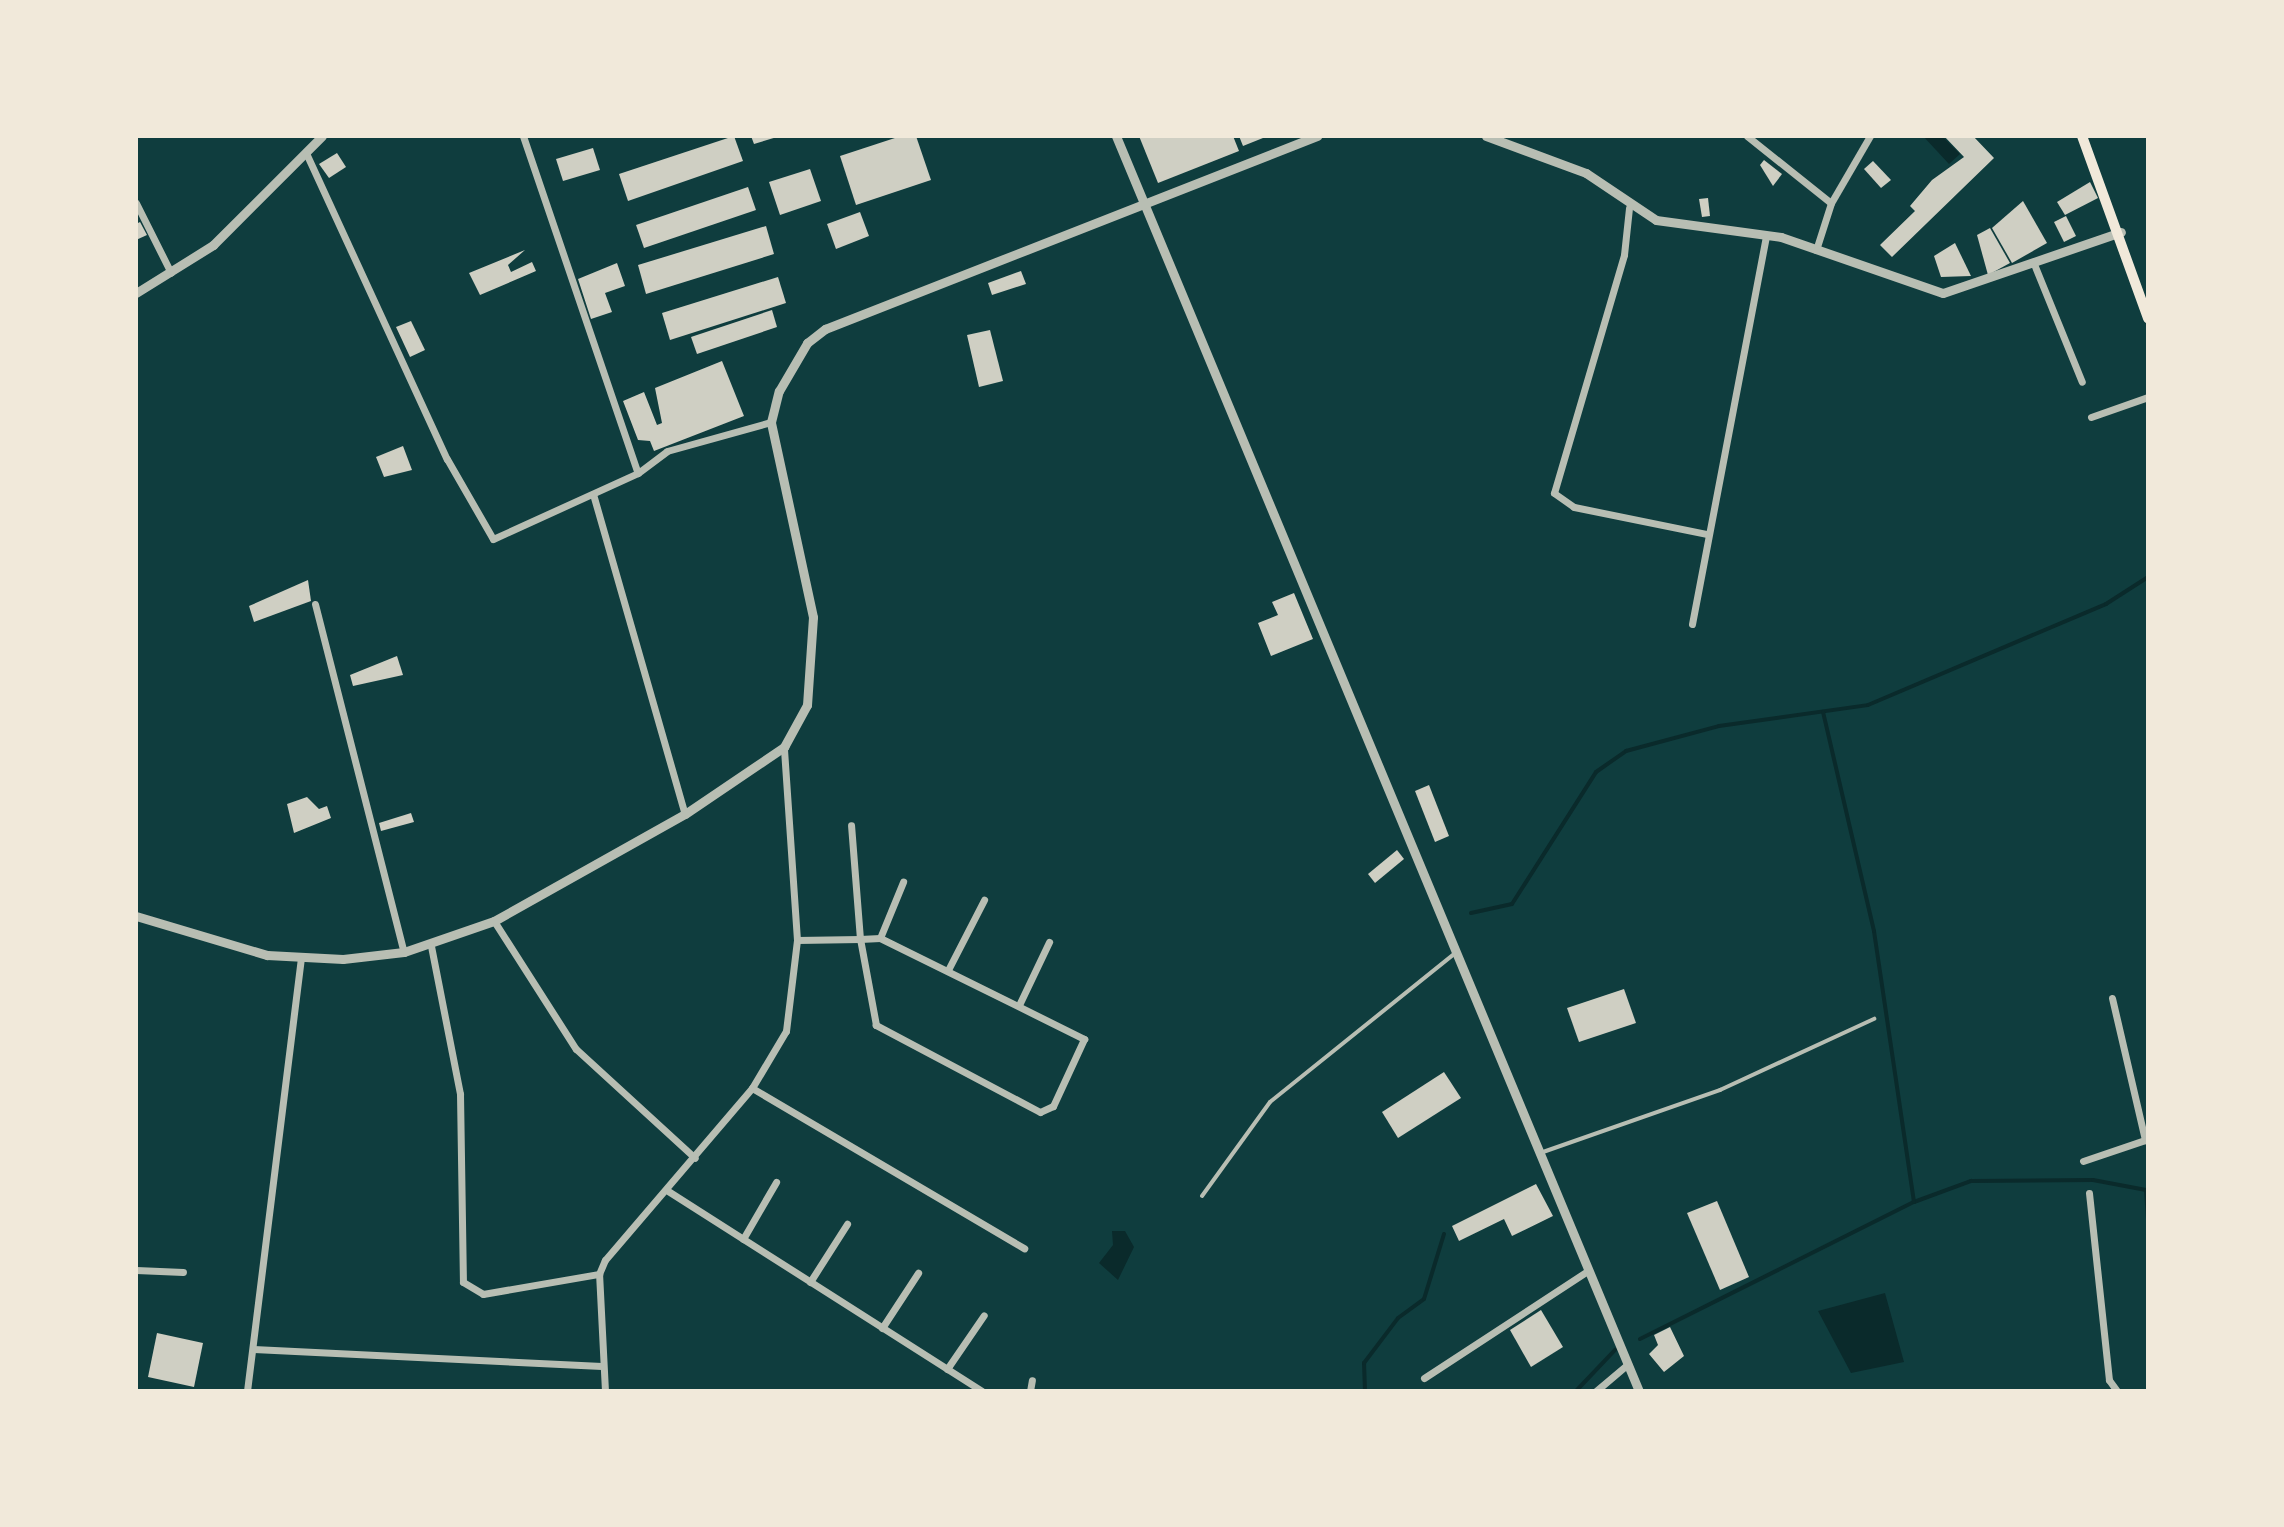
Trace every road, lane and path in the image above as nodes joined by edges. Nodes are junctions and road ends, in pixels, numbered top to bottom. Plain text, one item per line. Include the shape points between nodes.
1 (322, 136) edge
2 (523, 136) edge
3 (1116, 136) edge
4 (1317, 136) edge
5 (1486, 136) edge
6 (1747, 136) edge
7 (1870, 136) edge
8 (2082, 136) edge
9 (306, 153) junction
10 (136, 203) edge
11 (1145, 203) junction
12 (1831, 203) junction
13 (1629, 208) junction
14 (2121, 232) junction
15 (1766, 235) junction
16 (1816, 250) junction
17 (2034, 264) junction
18 (171, 273) junction
19 (136, 293) edge
20 (2148, 318) edge
21 (2082, 382) dead end
22 (2148, 397) edge
23 (2091, 417) dead end
24 (771, 422) junction
25 (638, 473) junction
26 (593, 494) junction
27 (1707, 534) junction
28 (315, 604) dead end
29 (1692, 624) dead end
30 (784, 747) junction
31 (685, 814) junction
32 (851, 825) dead end
33 (903, 882) dead end
34 (984, 900) dead end
35 (136, 916) edge
36 (494, 921) junction
37 (880, 938) junction
38 (860, 939) junction
39 (797, 940) junction
40 (1049, 942) dead end
41 (431, 946) junction
42 (404, 952) junction
43 (1455, 953) junction
44 (301, 959) junction
45 (948, 970) junction
46 (2112, 998) dead end
47 (1019, 1005) junction
48 (1874, 1019) dead end
49 (752, 1088) junction
50 (2146, 1140) edge
51 (1539, 1153) junction
52 (695, 1158) junction
53 (2083, 1161) dead end
54 (776, 1182) dead end
55 (668, 1191) junction
56 (2089, 1193) dead end
57 (1202, 1196) dead end
58 (847, 1224) dead end
59 (743, 1239) junction
60 (1024, 1248) dead end
61 (136, 1270) edge
62 (1589, 1270) junction
63 (183, 1272) dead end
64 (918, 1273) dead end
65 (599, 1274) junction
66 (810, 1282) junction
67 (984, 1315) dead end
68 (882, 1328) junction
69 (253, 1349) junction
70 (1628, 1364) junction
71 (602, 1366) junction
72 (947, 1369) junction
73 (1424, 1378) dead end
74 (1032, 1380) dead end
75 (247, 1391) edge
76 (605, 1391) edge
77 (982, 1391) edge
78 (1030, 1391) edge
79 (1596, 1391) edge
80 (1639, 1391) edge
81 (2117, 1391) edge

1 - 9 street
2 - 25 street
3 - 11 street
4 - 11 street
5 - 13 street via 1586,173
6 - 12 street
7 - 12 street
8 - 14 main road
9 - 18 street via 243,218
9 - 26 street via 447,459 493,539
10 - 18 street
11 - 24 street via 825,329 790,365
11 - 43 street
12 - 16 street
13 - 15 street via 1656,220
13 - 27 street via 1620,269 1554,493 1574,507
14 - 17 street
14 - 20 main road
15 - 16 street
15 - 27 street
16 - 17 street via 1943,293
17 - 21 street
18 - 19 street
22 - 23 street
24 - 25 street via 667,451
24 - 30 street via 815,658 807,705
25 - 26 street
26 - 31 street
27 - 29 street
28 - 42 street
30 - 31 street
30 - 39 street
31 - 36 street
32 - 38 street
33 - 37 street
34 - 45 street
35 - 44 street
36 - 41 street
36 - 52 street via 576,1049
37 - 38 street
37 - 45 street
38 - 39 street
38 - 47 street via 876,1025 1047,1113 1084,1039
39 - 49 street via 786,1031
40 - 47 street
41 - 42 street
41 - 65 street via 460,1094 463,1282 483,1294
42 - 44 street
43 - 51 street
43 - 57 lane via 1270,1102
44 - 69 street
45 - 47 street
46 - 50 street
48 - 51 lane via 1720,1090
49 - 52 street
49 - 60 street
50 - 53 street
51 - 62 street
52 - 55 street
54 - 59 street
55 - 59 street
55 - 65 street
56 - 81 street via 2109,1380
58 - 66 street
59 - 66 street
61 - 63 street
62 - 70 street
62 - 73 street
64 - 68 street
65 - 71 street
66 - 68 street
67 - 72 street
68 - 72 street
69 - 71 street
69 - 75 street
70 - 79 street
70 - 80 street
71 - 76 street
72 - 77 street
74 - 78 street

